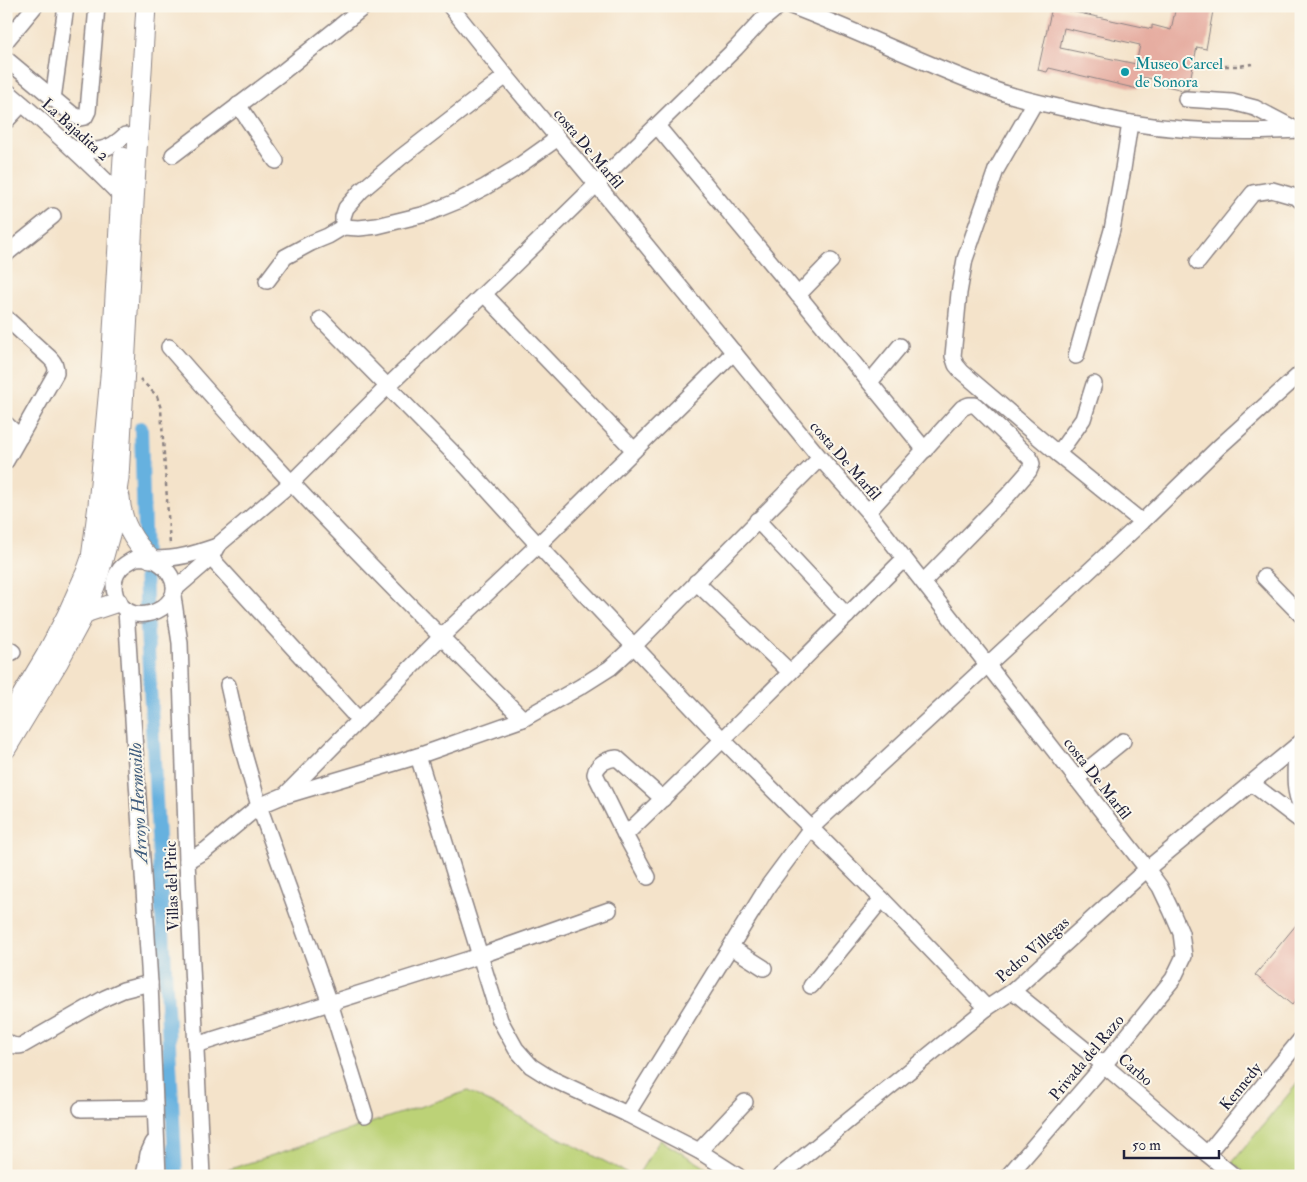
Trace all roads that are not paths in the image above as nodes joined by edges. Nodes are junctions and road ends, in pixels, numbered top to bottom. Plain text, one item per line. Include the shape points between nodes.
1 (34, 6) edge
2 (66, 6) edge
3 (97, 6) edge
4 (134, 6) edge
5 (146, 6) edge
6 (364, 6) edge
7 (450, 6) edge
8 (779, 6) edge
9 (791, 6) edge
10 (827, 13) edge
11 (6, 41) edge
12 (6, 59) edge
13 (506, 76) junction
14 (6, 90) edge
15 (53, 99) junction
16 (1186, 99) dead end
17 (1035, 102) junction
18 (22, 104) junction
19 (238, 105) junction
20 (6, 121) edge
21 (1130, 123) junction
22 (657, 126) junction
23 (1299, 130) edge
24 (125, 135) junction
25 (558, 138) junction
26 (72, 148) junction
27 (173, 155) dead end
28 (276, 161) dead end
29 (597, 185) junction
30 (120, 196) junction
31 (1301, 201) edge
32 (53, 216) dead end
33 (343, 227) junction
34 (6, 254) edge
35 (831, 261) dead end
36 (1198, 262) dead end
37 (267, 281) dead end
38 (484, 294) junction
39 (798, 295) junction
40 (6, 318) edge
41 (321, 319) dead end
42 (900, 346) dead end
43 (169, 347) dead end
44 (734, 352) junction
45 (1076, 356) dead end
46 (1301, 373) edge
47 (870, 382) junction
48 (1094, 384) dead end
49 (388, 386) junction
50 (6, 424) edge
51 (20, 437) junction
52 (634, 450) junction
53 (925, 450) junction
54 (1058, 454) junction
55 (820, 458) junction
56 (6, 461) edge
57 (119, 478) junction
58 (290, 483) junction
59 (868, 512) junction
60 (757, 520) junction
61 (1142, 522) junction
62 (538, 545) junction
63 (214, 552) junction
64 (145, 558) junction
65 (904, 559) junction
66 (95, 567) junction
67 (1264, 577) dead end
68 (696, 582) junction
69 (923, 582) junction
70 (173, 593) junction
71 (130, 606) junction
72 (85, 613) junction
73 (1301, 615) edge
74 (847, 616) junction
75 (441, 637) junction
76 (634, 646) junction
77 (987, 665) junction
78 (790, 672) junction
79 (228, 685) dead end
80 (523, 719) junction
81 (360, 720) junction
82 (6, 722) edge
83 (723, 740) junction
84 (1124, 741) dead end
85 (1298, 744) edge
86 (6, 750) edge
87 (418, 756) junction
88 (1076, 779) junction
89 (1251, 783) junction
90 (286, 796) junction
91 (663, 799) junction
92 (259, 806) junction
93 (1301, 806) edge
94 (1301, 821) edge
95 (811, 828) junction
96 (625, 835) junction
97 (187, 861) junction
98 (1147, 869) junction
99 (648, 878) dead end
100 (882, 899) junction
101 (609, 910) dead end
102 (731, 947) junction
103 (480, 956) junction
104 (1184, 956) joint
105 (764, 968) dead end
106 (150, 983) junction
107 (812, 986) dead end
108 (1013, 991) junction
109 (330, 1003) junction
110 (987, 1008) junction
111 (1301, 1039) edge
112 (6, 1041) edge
113 (196, 1045) junction
114 (1104, 1065) junction
115 (744, 1102) dead end
116 (155, 1108) junction
117 (81, 1109) dead end
118 (627, 1114) junction
119 (365, 1115) dead end
120 (156, 1138) junction
121 (699, 1151) junction
122 (1207, 1154) junction
123 (788, 1173) edge
124 (144, 1176) edge
125 (158, 1176) edge
126 (202, 1176) edge
127 (738, 1176) edge
128 (1008, 1176) edge
129 (1234, 1176) edge

1 - 11 street
2 - 15 street
3 - 15 street via 88,111 85,117 80,118
4 - 24 main road
5 - 57 main road
6 - 19 street
7 - 13 street, costa De Marfil
8 - 22 street
9 - 10 street
10 - 17 street via 958,75
12 - 15 street
13 - 25 street, costa De Marfil
13 - 33 street via 361,191 346,208
14 - 18 street, La Bajadita 2
16 - 23 street via 1232,102 1255,108
17 - 21 street
17 - 54 street via 996,170 971,240 959,293 953,356 962,372
18 - 20 street
18 - 26 street, La Bajadita 2
19 - 27 street
19 - 28 street
21 - 23 street via 1223,131
21 - 45 street via 1112,230
22 - 29 street
22 - 39 street
24 - 26 street via 103,150
24 - 30 main road
25 - 29 street, costa De Marfil
25 - 33 street via 513,170 458,201 426,214 377,226
26 - 30 street, La Bajadita 2
29 - 38 street
29 - 44 street, costa De Marfil
30 - 66 main road
31 - 36 street via 1272,190 1253,193
32 - 34 street
33 - 37 street via 285,257
35 - 39 street
38 - 49 street
38 - 52 street
39 - 47 street
40 - 51 street via 56,366 56,373
41 - 49 street
42 - 47 street
43 - 58 street
44 - 52 street
44 - 55 street, costa De Marfil
46 - 61 street
47 - 53 street
48 - 54 street via 1083,419
49 - 58 street
49 - 62 street
50 - 51 street
51 - 56 street
52 - 62 street
53 - 59 street
53 - 69 street via 962,408 975,405 1030,458 1032,464 1008,495
54 - 61 street
55 - 59 street, costa De Marfil
55 - 60 street
57 - 64 main road via 120,508 128,531
57 - 66 main road via 111,530
58 - 63 street
58 - 75 street
59 - 65 street, costa De Marfil
60 - 68 street
60 - 74 street
61 - 77 street
62 - 75 street
62 - 76 street
63 - 64 street via 171,559
63 - 70 street
63 - 81 street
64 - 66 street
64 - 70 street via 161,564 168,571
64 - 71 street via 125,564 115,580
65 - 69 street, costa De Marfil
65 - 74 street
66 - 71 street via 106,589
66 - 72 main road
66 - 82 main road
67 - 73 street
68 - 76 street
68 - 78 street
69 - 77 street, costa De Marfil
70 - 71 street via 160,610
70 - 97 street, Villas del Pitic via 180,643
71 - 72 main road
71 - 106 street, Villas del Pitic
72 - 86 main road
74 - 78 street
75 - 80 street
75 - 81 street
76 - 80 street via 610,668
76 - 83 street
77 - 88 street, costa De Marfil
77 - 95 street
78 - 83 street
79 - 92 street
80 - 87 street
81 - 90 street
83 - 91 street
83 - 95 street
84 - 88 street
85 - 89 street, Pedro Villegas
85 - 93 street via 1296,785
87 - 90 street
87 - 103 street
88 - 98 street, costa De Marfil
89 - 94 street
89 - 98 street, Pedro Villegas
90 - 92 street
91 - 96 street
91 - 96 street via 617,758 599,765 595,774
92 - 97 street via 206,850
92 - 109 street
95 - 100 street
95 - 102 street via 768,886
96 - 99 street
97 - 113 street, Villas del Pitic
98 - 104 street, costa De Marfil via 1160,887 1181,933
98 - 108 street, Pedro Villegas
100 - 107 street
100 - 110 street
101 - 103 street
102 - 105 street
102 - 118 street
103 - 109 street
103 - 118 street via 500,1020 516,1049 531,1066
104 - 114 street, Privada del Razo via 1172,979
106 - 112 street via 105,998 23,1045 12,1045
106 - 116 street, Villas del Pitic
108 - 110 street, Pedro Villegas
108 - 114 street, Carbo
109 - 113 street
109 - 119 street
110 - 123 street, Pedro Villegas
111 - 122 street, Kennedy
113 - 126 street, Villas del Pitic
114 - 122 street, Carbo
114 - 128 street, Privada del Razo
115 - 121 street
116 - 117 street
116 - 120 street, Villas del Pitic
118 - 121 street
120 - 124 street via 148,1154
120 - 125 street, Villas del Pitic
121 - 127 street
122 - 129 street, Carbo

